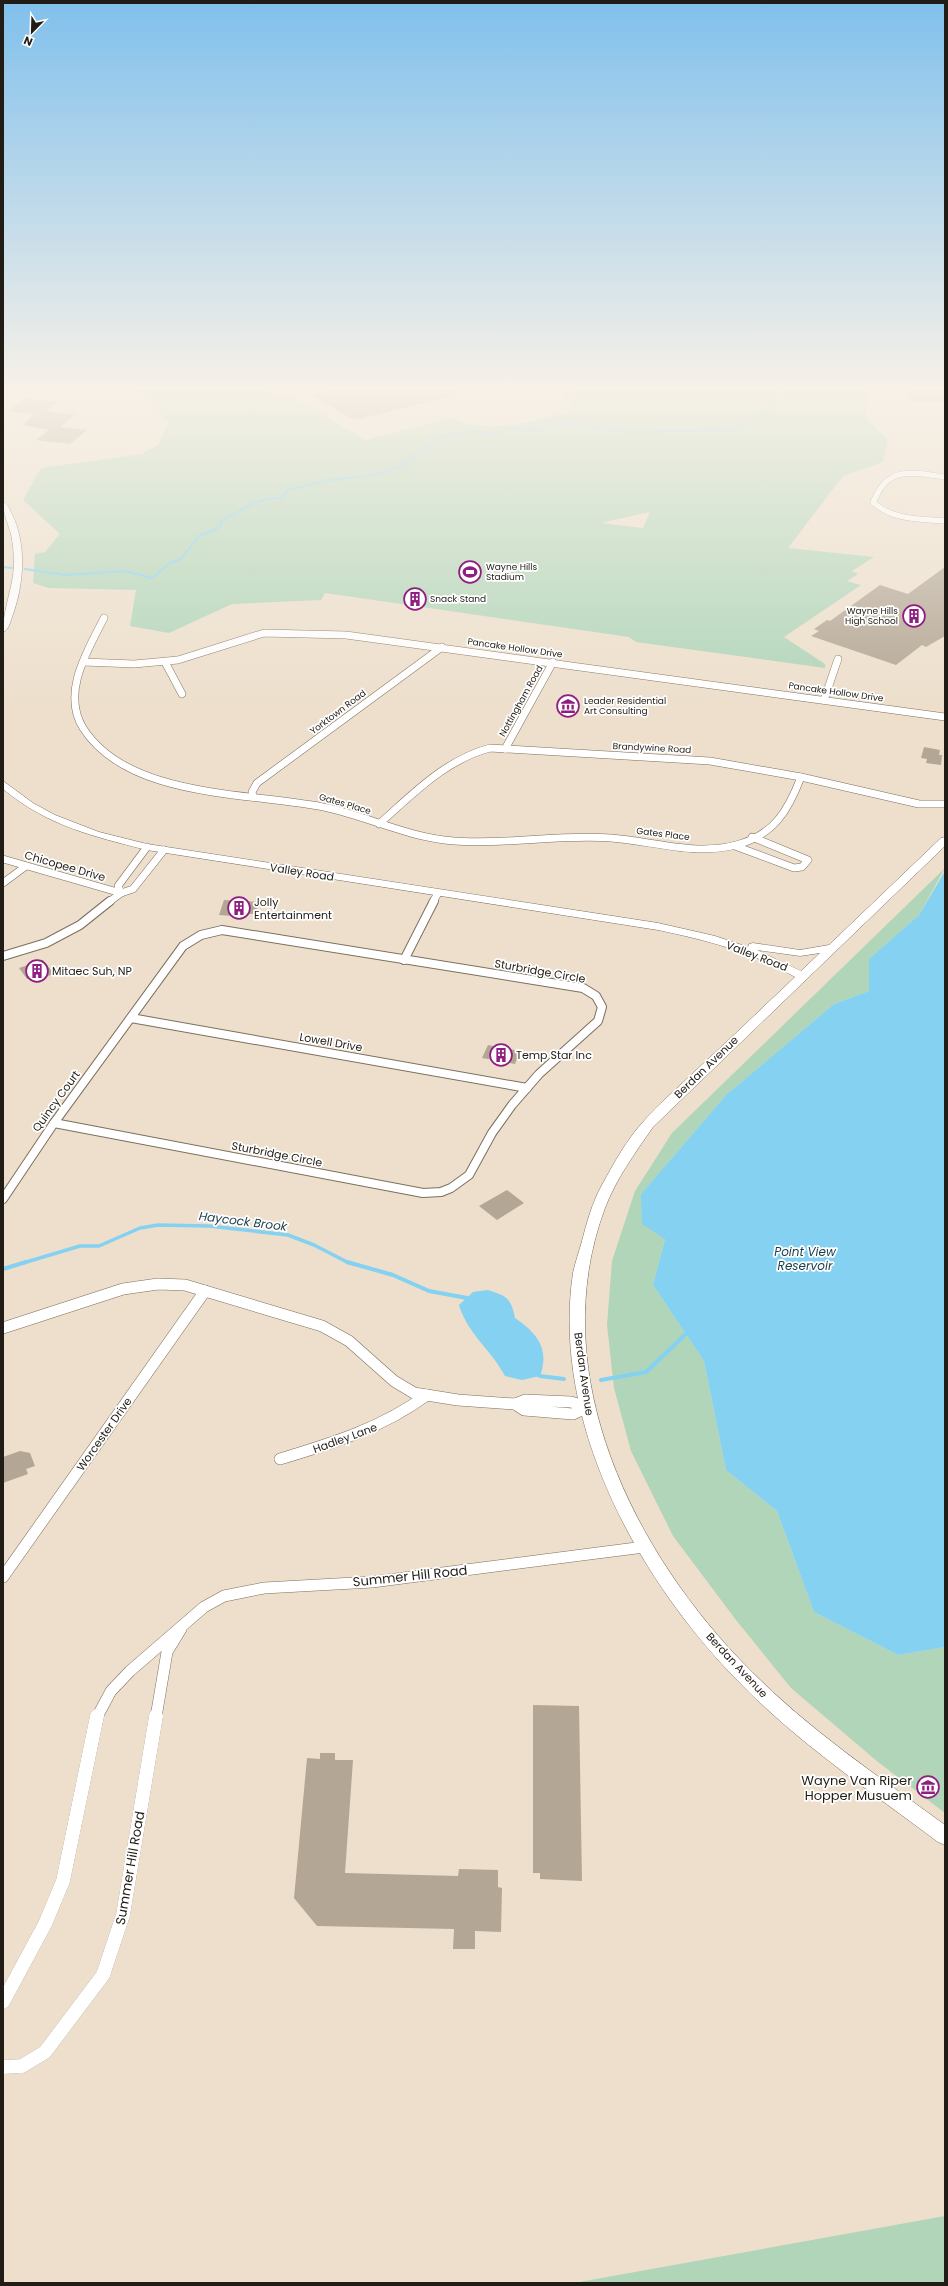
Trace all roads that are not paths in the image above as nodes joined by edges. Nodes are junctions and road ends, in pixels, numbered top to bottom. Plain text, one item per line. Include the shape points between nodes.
1 (879, 493) edge
2 (3, 504) edge
3 (945, 521) edge
4 (104, 618) dead end
5 (3, 629) edge
6 (442, 647) junction
7 (838, 659) dead end
8 (84, 662) junction
9 (165, 662) junction
10 (553, 662) junction
11 (182, 694) dead end
12 (824, 700) junction
13 (945, 717) edge
14 (505, 749) junction
15 (801, 777) junction
16 (3, 784) edge
17 (253, 797) junction
18 (945, 804) edge
19 (379, 824) junction
20 (752, 837) junction
21 (945, 840) edge
22 (735, 846) junction
23 (147, 847) junction
24 (164, 850) junction
25 (3, 859) edge
26 (26, 866) junction
27 (3, 883) edge
28 (121, 893) junction
29 (438, 893) junction
30 (615, 922) junction
31 (686, 932) junction
32 (832, 947) junction
33 (3, 956) edge
34 (404, 960) junction
35 (801, 976) junction
36 (131, 1018) junction
37 (527, 1088) junction
38 (54, 1123) junction
39 (3, 1199) edge
40 (205, 1291) junction
41 (3, 1328) edge
42 (427, 1395) junction
43 (588, 1407) junction
44 (280, 1460) dead end
45 (644, 1547) junction
46 (3, 1577) edge
47 (184, 1623) junction
48 (945, 1836) edge
49 (3, 2002) edge
50 (3, 2067) edge

1 - 3 street via 873,502 876,508 888,513
2 - 5 main road via 15,533 18,563 13,602
4 - 8 street, Gates Place
6 - 9 street, Pancake Hollow Drive via 353,635 274,632 253,635 202,654
6 - 10 street, Pancake Hollow Drive
6 - 17 street, Yorktown Road via 258,783 252,792
7 - 12 street
8 - 9 street, Pancake Hollow Drive
8 - 17 street, Gates Place via 76,679 75,706 84,728 98,745 123,763 158,778 192,788
9 - 11 street
10 - 12 street, Pancake Hollow Drive
10 - 14 street, Nottingham Road
12 - 13 street, Pancake Hollow Drive
14 - 15 street, Brandywine Road via 710,760
14 - 19 street, Brandywine Road via 480,750 462,756
15 - 18 street, Brandywine Road via 919,804
15 - 20 street, Gates Place via 786,812
16 - 23 main road, Valley Road via 29,805 51,816 95,834
17 - 19 street, Gates Place via 328,808
19 - 22 street, Gates Place via 419,836 472,842 507,843 608,838 702,849
20 - 22 street, Gates Place
20 - 22 street, Gates Place via 808,860 801,868 794,868
21 - 32 main road, Berdan Avenue
23 - 24 main road, Valley Road
23 - 28 street via 118,886
24 - 28 street via 133,890
24 - 29 main road, Valley Road
25 - 26 street, Chicopee Drive
26 - 27 street
26 - 28 street, Chicopee Drive
28 - 33 street via 102,910 64,934 27,950
29 - 30 main road, Valley Road
29 - 34 street
30 - 31 main road, Valley Road via 638,922
30 - 35 main road, Valley Road via 697,943 781,973
31 - 32 main road via 786,952 817,951
31 - 35 main road, Valley Road via 773,960
32 - 35 main road, Berdan Avenue
34 - 36 street, Sturbridge Circle via 222,930 214,931 197,936 183,946
34 - 37 street, Sturbridge Circle via 583,988 596,996 602,1007 598,1021
35 - 43 main road, Berdan Avenue via 648,1124 609,1184 589,1232 577,1300 578,1349
36 - 37 street, Lowell Drive
36 - 38 street, Quincy Court
37 - 38 street, Sturbridge Circle via 492,1133 469,1175 451,1188 430,1194
38 - 39 street, Quincy Court
40 - 41 street via 185,1285 158,1284 123,1289
40 - 42 street via 322,1326 349,1341 394,1380 414,1393
40 - 46 street, Worcester Drive
42 - 43 street via 514,1404 524,1410 573,1414
42 - 44 street, Hadley Lane via 406,1412 368,1432
43 - 45 main road, Berdan Avenue via 593,1431 608,1474
45 - 47 street, Summer Hill Road via 372,1582 264,1588 224,1596 204,1607
45 - 48 main road, Berdan Avenue via 688,1612 742,1674 811,1736
47 - 49 street, Summer Hill Road via 110,1692 97,1716 63,1881 45,1924
47 - 50 street, Summer Hill Road via 167,1652 123,1915 103,1975 45,2052 22,2066

